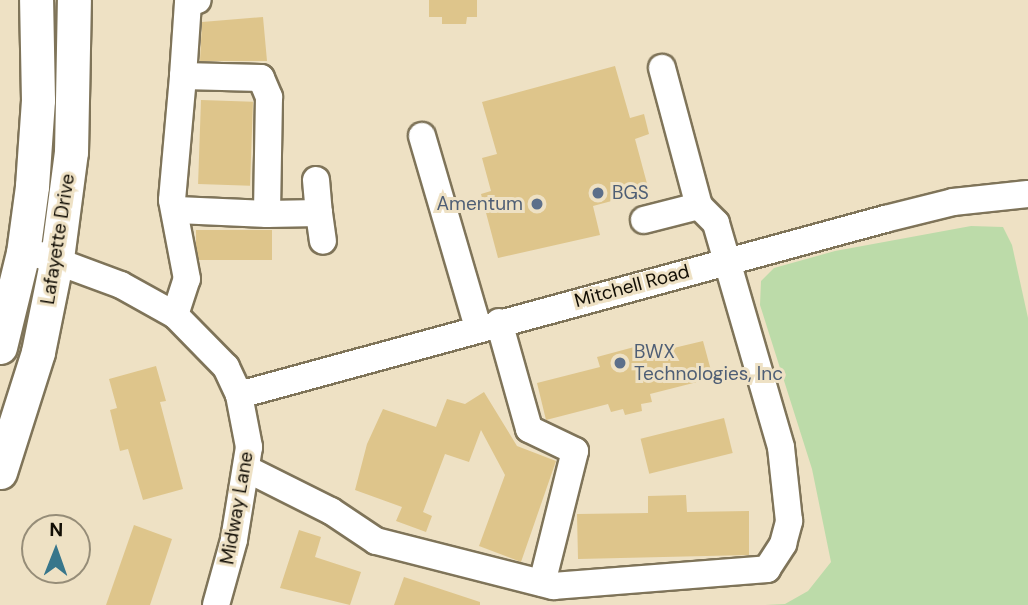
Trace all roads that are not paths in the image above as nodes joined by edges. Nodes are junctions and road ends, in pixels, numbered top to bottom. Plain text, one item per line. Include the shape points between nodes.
1 (36, 0) edge
2 (74, 0) edge
3 (198, 0) edge
4 (662, 68) dead end
5 (183, 76) junction
6 (422, 136) dead end
7 (316, 180) dead end
8 (1028, 194) edge
9 (699, 206) junction
10 (177, 210) junction
11 (319, 213) junction
12 (267, 214) junction
13 (644, 220) dead end
14 (323, 241) dead end
15 (23, 253) junction
16 (57, 258) junction
17 (726, 261) junction
18 (175, 315) junction
19 (488, 325) junction
20 (0, 347) edge
21 (239, 395) junction
22 (247, 469) junction
23 (0, 472) edge
24 (542, 583) junction
25 (216, 605) edge

1 - 15 main road, Lafayette Drive via 38,100
2 - 16 main road, Lafayette Drive via 71,152
3 - 5 street via 188,3
4 - 9 street
5 - 10 street via 172,200
5 - 12 street via 261,78 269,97
6 - 19 street
7 - 11 street
8 - 17 street, Mitchell Road via 953,202
9 - 13 street
9 - 17 street via 716,223
10 - 12 street
10 - 18 street via 187,279
11 - 12 street
11 - 14 street
15 - 16 street, Midway Lane
15 - 20 main road, Lafayette Drive
16 - 18 street, Midway Lane via 121,285
16 - 23 main road, Lafayette Drive via 38,352
17 - 19 street, Mitchell Road
17 - 24 street via 781,447 789,521 783,544 767,569
18 - 21 street, Midway Lane via 214,351
19 - 21 street, Mitchell Road
19 - 24 street via 529,429 575,451
21 - 22 street, Midway Lane via 249,447
22 - 24 street via 265,474 376,541
22 - 25 street, Midway Lane

